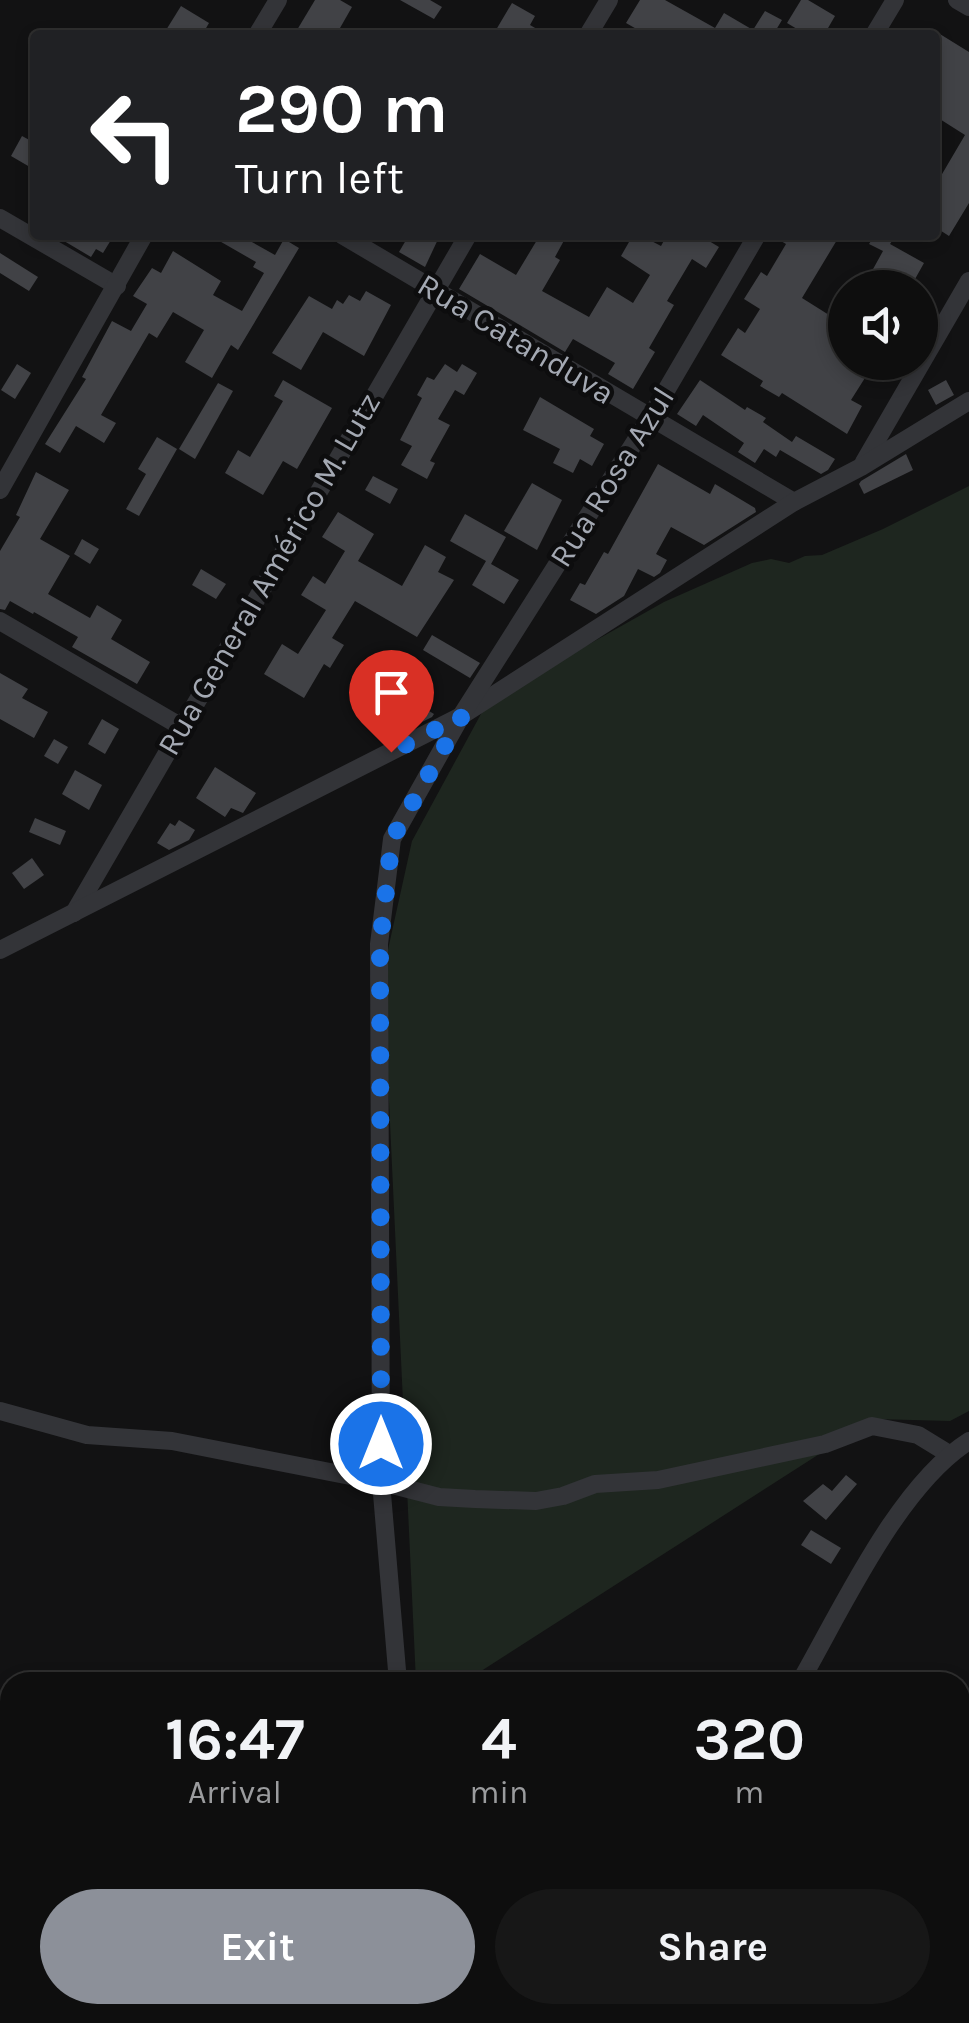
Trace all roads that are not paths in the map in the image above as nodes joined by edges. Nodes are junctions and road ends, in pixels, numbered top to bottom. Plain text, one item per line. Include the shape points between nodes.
1 (609, 0) edge
2 (895, 0) edge
3 (957, 0) edge
4 (273, 2) edge
5 (969, 7) edge
6 (259, 30) edge
7 (591, 30) edge
8 (877, 30) edge
9 (0, 218) edge
10 (30, 235) edge
11 (38, 240) edge
12 (141, 240) edge
13 (350, 240) edge
14 (465, 240) edge
15 (754, 240) edge
16 (969, 281) edge
17 (117, 286) junction
18 (435, 290) junction
19 (969, 401) edge
20 (650, 418) junction
21 (861, 467) junction
22 (0, 490) edge
23 (794, 502) junction
24 (0, 621) edge
25 (462, 716) junction
26 (180, 726) junction
27 (73, 915) junction
28 (0, 950) edge
29 (0, 1411) edge
30 (969, 1442) edge
31 (949, 1454) junction
32 (381, 1482) junction
33 (397, 1672) edge
34 (806, 1672) edge

1 - 7 street
2 - 8 street
3 - 5 street
4 - 6 street
9 - 10 street
11 - 17 street
12 - 17 street
13 - 18 street, Rua Catanduva
14 - 18 street, Rua General Américo M. Lutz
15 - 20 street, Rua Rosa Azul
16 - 21 street
17 - 22 street
18 - 20 street, Rua Catanduva
18 - 26 street, Rua General Américo M. Lutz
19 - 21 street
20 - 23 street, Rua Catanduva
20 - 25 street, Rua Rosa Azul
21 - 23 street
23 - 25 street
24 - 26 street
25 - 27 street
25 - 32 street, Rua Rosa Azul via 392,839 380,944
26 - 27 street, Rua General Américo M. Lutz
27 - 28 street
29 - 32 street via 88,1436 172,1442
30 - 31 street
31 - 32 street via 918,1435 872,1426 725,1467 594,1484 536,1501 439,1497
31 - 34 street via 898,1513
32 - 33 street, Rua Rosa Azul

